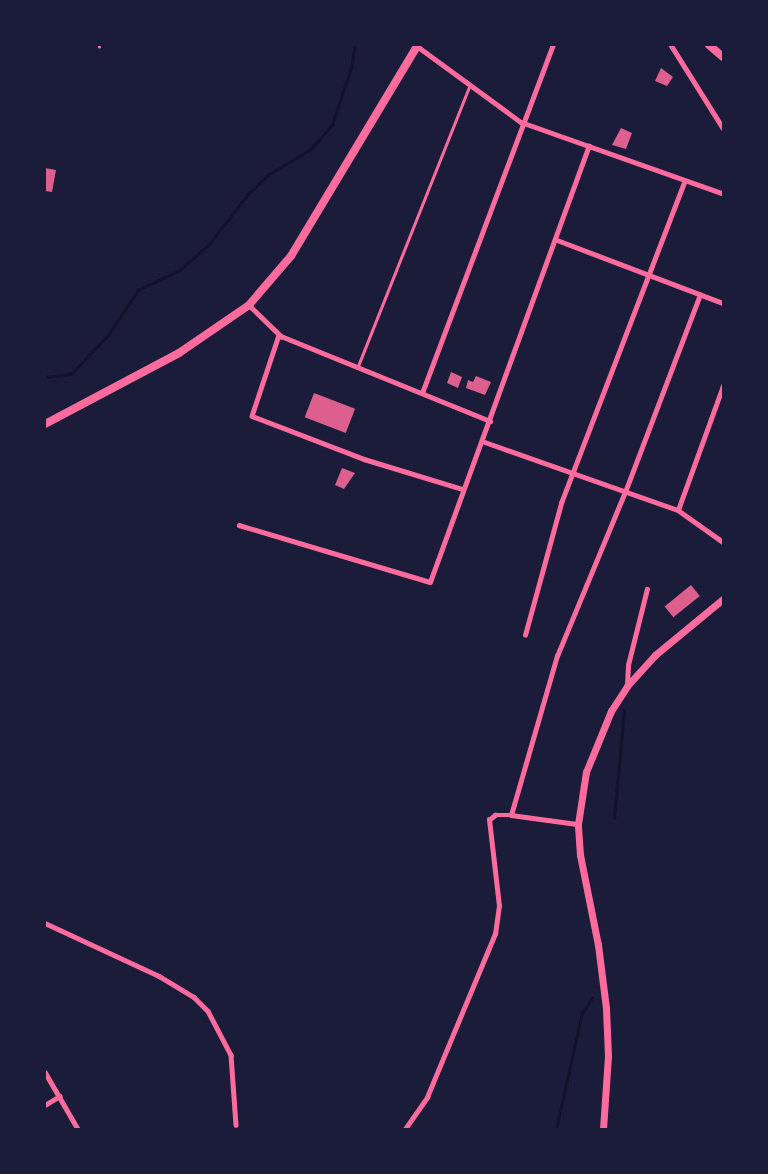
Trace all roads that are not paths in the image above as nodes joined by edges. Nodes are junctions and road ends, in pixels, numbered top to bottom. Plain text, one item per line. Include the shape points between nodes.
1 (552, 45) edge
2 (671, 45) edge
3 (709, 45) edge
4 (418, 46) edge
5 (723, 57) edge
6 (470, 85) junction
7 (522, 122) junction
8 (723, 128) edge
9 (589, 146) junction
10 (684, 182) junction
11 (721, 193) dead end
12 (557, 240) junction
13 (649, 275) junction
14 (700, 295) junction
15 (723, 303) edge
16 (249, 305) junction
17 (279, 335) junction
18 (358, 366) junction
19 (723, 386) edge
20 (422, 393) junction
21 (490, 420) junction
22 (45, 424) edge
23 (482, 441) junction
24 (574, 473) junction
25 (462, 489) junction
26 (625, 492) junction
27 (678, 510) junction
28 (239, 525) dead end
29 (723, 542) edge
30 (647, 588) dead end
31 (723, 599) edge
32 (526, 635) dead end
33 (627, 686) junction
34 (511, 815) junction
35 (578, 824) junction
36 (45, 923) edge
37 (45, 1072) edge
38 (60, 1096) junction
39 (45, 1105) edge
40 (236, 1125) dead end
41 (78, 1129) edge
42 (405, 1129) edge
43 (603, 1129) edge

1 - 7 street
2 - 8 street
3 - 5 main road
4 - 6 street
4 - 16 main road via 291,256
6 - 7 street
6 - 18 lane
7 - 9 street
7 - 20 street
9 - 10 street
9 - 12 street
10 - 11 street
10 - 13 street
12 - 13 street
12 - 21 street
13 - 14 street
13 - 24 street
14 - 15 street
14 - 26 street
16 - 17 street
16 - 22 main road via 179,353
17 - 18 street
17 - 25 street via 252,416 364,459
18 - 20 street
19 - 27 street
20 - 21 street
21 - 23 street
23 - 24 street
23 - 25 street
24 - 26 street
24 - 32 street via 562,503
25 - 28 street via 430,582
26 - 27 street
26 - 34 street via 557,656
27 - 29 street
30 - 33 street via 628,664
31 - 33 main road via 655,655
33 - 35 main road via 597,740 586,772
34 - 35 street
34 - 42 street via 495,815 488,823 499,906 489,953 427,1097
35 - 43 main road via 580,855 598,945 606,1008 608,1056
36 - 40 street via 159,976 194,997 208,1011 231,1055
37 - 38 street
38 - 39 street
38 - 41 street

